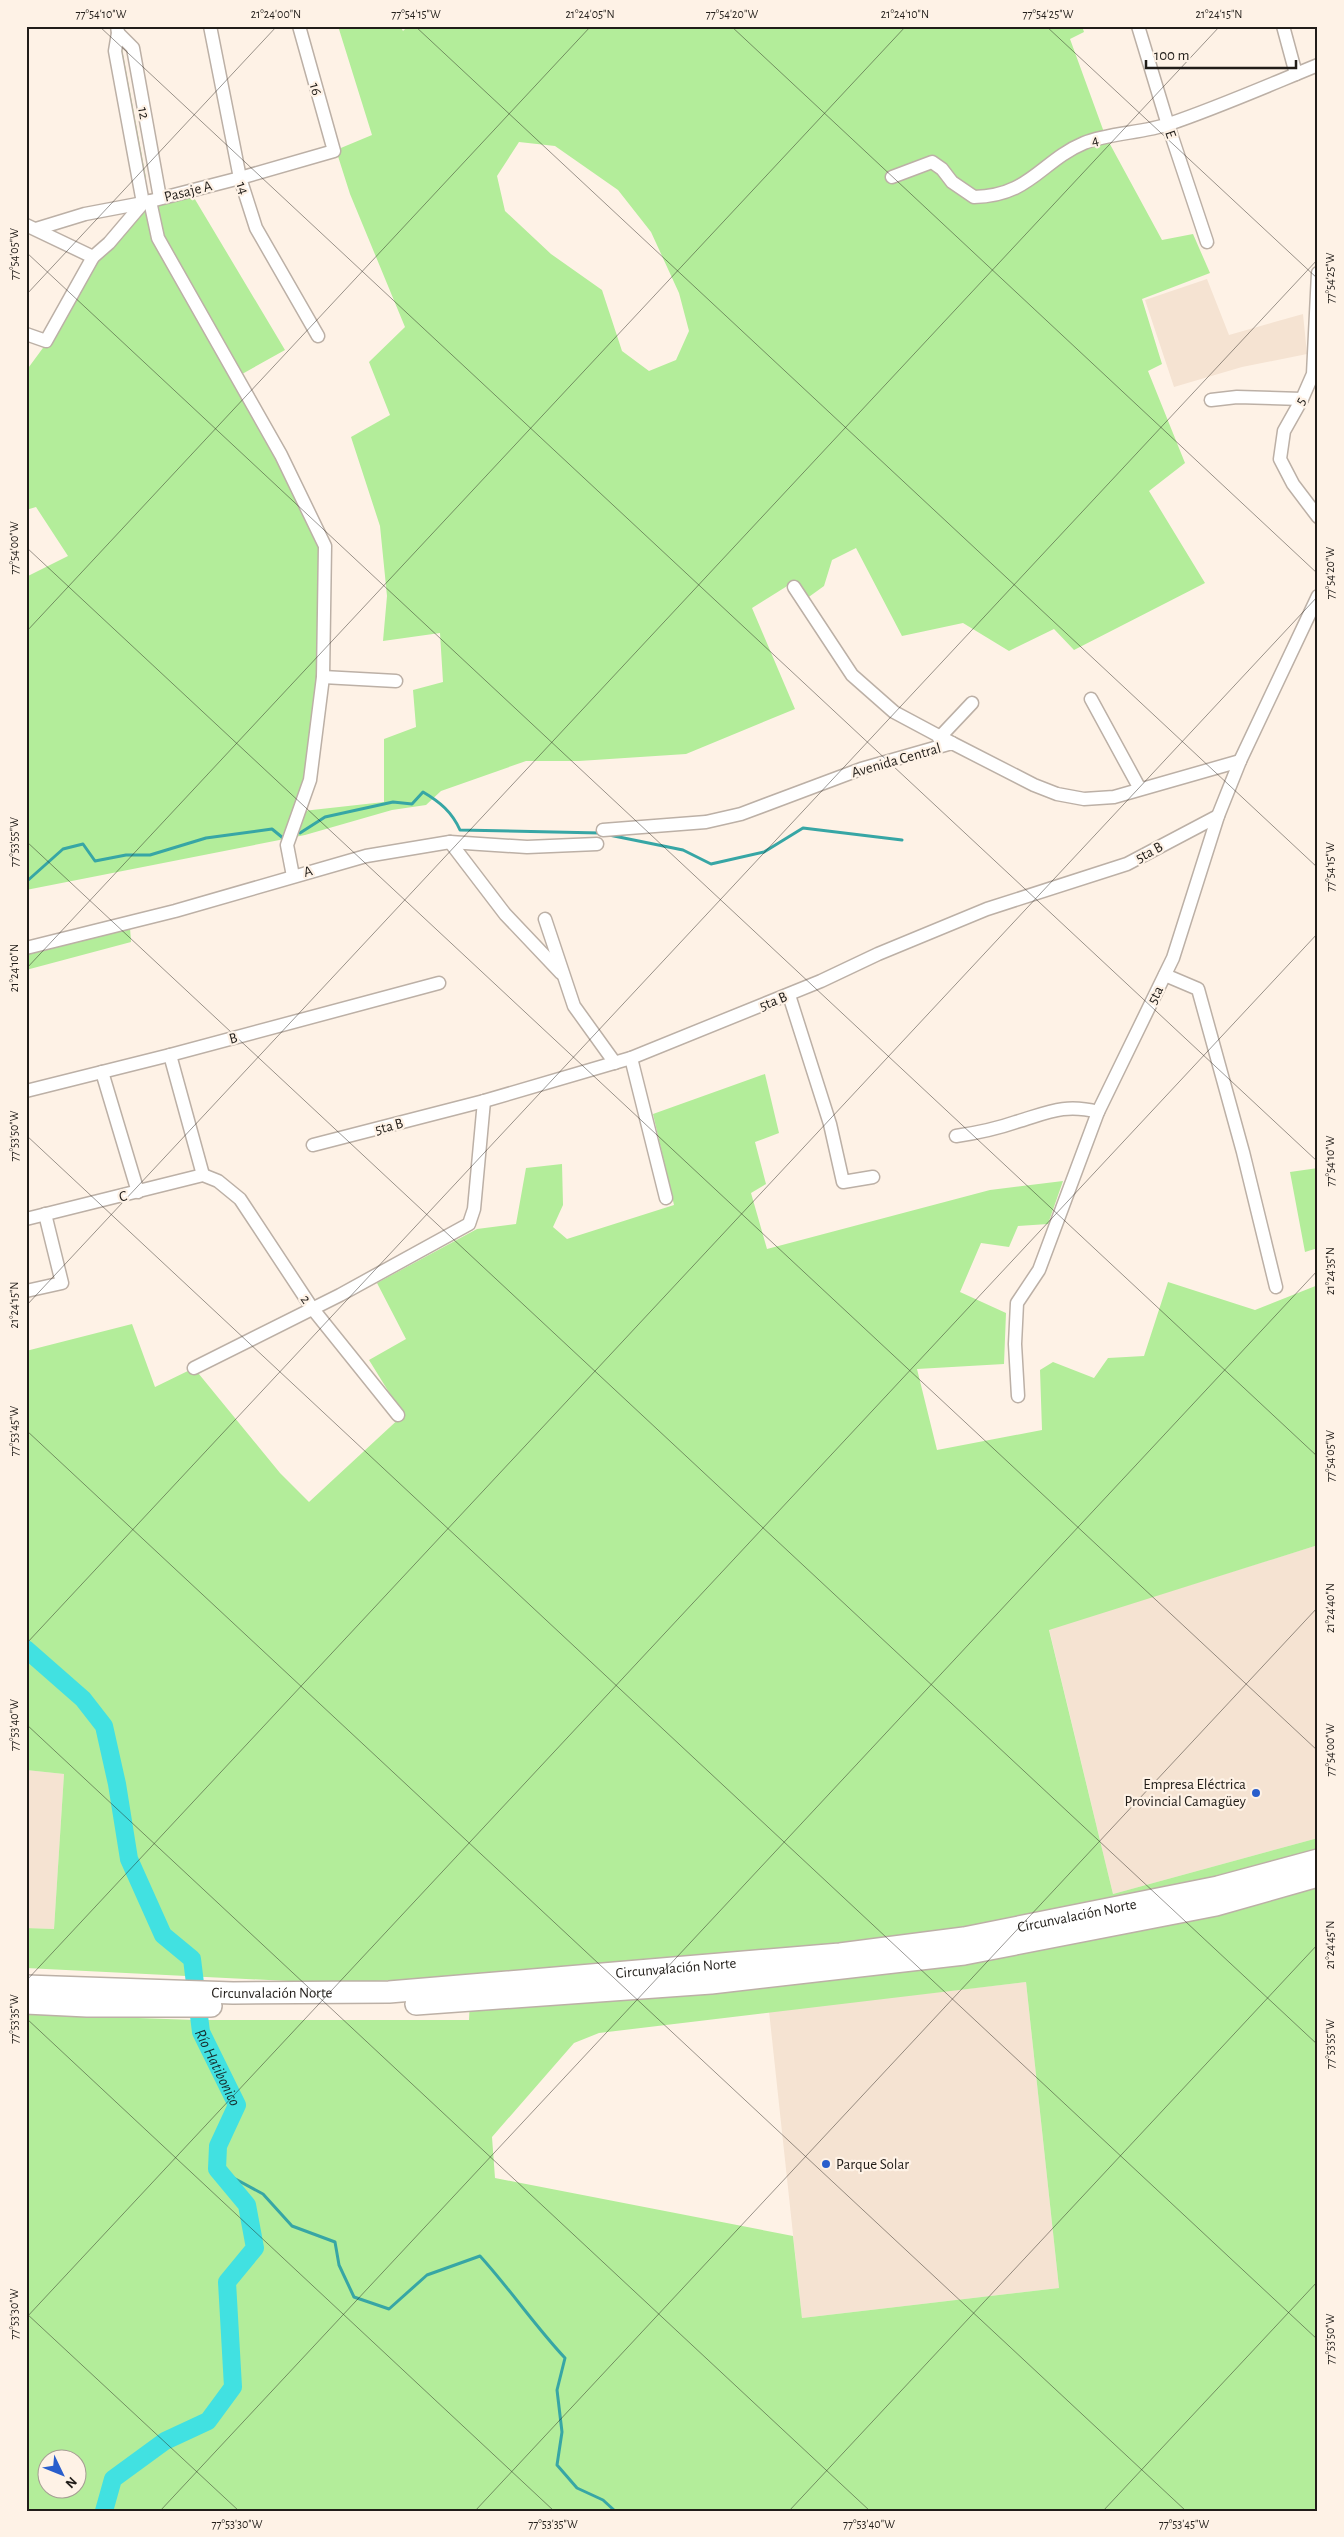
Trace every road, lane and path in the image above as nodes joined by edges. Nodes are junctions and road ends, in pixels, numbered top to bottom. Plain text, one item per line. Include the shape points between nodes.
1 (210, 26) edge
2 (299, 26) edge
3 (1138, 26) edge
4 (1283, 26) edge
5 (117, 30) edge
6 (1318, 65) edge
7 (1296, 74) junction
8 (1168, 125) junction
9 (334, 151) joint
10 (240, 178) junction
11 (892, 178) dead end
12 (151, 201) junction
13 (31, 227) edge
14 (1208, 242) dead end
15 (93, 257) junction
16 (1318, 273) edge
17 (26, 334) edge
18 (318, 336) dead end
19 (1211, 400) dead end
20 (1302, 400) junction
21 (1318, 517) edge
22 (794, 587) dead end
23 (1318, 596) edge
24 (323, 677) junction
25 (396, 681) dead end
26 (1091, 699) dead end
27 (972, 703) dead end
28 (939, 738) junction
29 (952, 743) junction
30 (1240, 761) junction
31 (1140, 789) junction
32 (1218, 816) junction
33 (604, 830) dead end
34 (450, 842) junction
35 (597, 844) dead end
36 (293, 876) junction
37 (545, 919) dead end
38 (26, 948) edge
39 (561, 972) junction
40 (1165, 975) junction
41 (439, 983) dead end
42 (789, 995) junction
43 (170, 1055) junction
44 (632, 1058) junction
45 (615, 1063) junction
46 (102, 1072) junction
47 (26, 1091) edge
48 (484, 1101) junction
49 (1098, 1112) junction
50 (956, 1136) dead end
51 (314, 1145) dead end
52 (203, 1175) junction
53 (874, 1176) dead end
54 (138, 1192) junction
55 (666, 1198) dead end
56 (45, 1214) junction
57 (26, 1219) edge
58 (1276, 1287) dead end
59 (26, 1291) edge
60 (312, 1308) junction
61 (194, 1368) dead end
62 (1018, 1396) dead end
63 (398, 1415) dead end
64 (1318, 1860) edge
65 (1318, 1876) edge
66 (26, 1986) edge
67 (171, 1999) junction
68 (234, 2000) junction
69 (26, 2003) edge

1 - 10 street, 14
2 - 9 street, 16
3 - 8 street, E
4 - 7 street
5 - 12 street, 12 via 115,51
5 - 12 street, 12 via 133,48
6 - 7 street, 4
7 - 8 street, 4
8 - 11 street, 4 via 1086,142 1021,186 984,197 974,197 952,182 932,162
8 - 14 street, E
9 - 10 street, Pasaje A
10 - 12 street, Pasaje A
10 - 18 street, 14 via 256,228
12 - 13 street
12 - 15 street, Pasaje A
12 - 24 street via 158,238 281,455 326,546
13 - 15 street
15 - 17 street, Pasaje A via 46,342
16 - 20 street, 5 via 1313,374
19 - 20 street via 1237,397
20 - 21 street, 5 via 1284,431 1280,459 1293,484
22 - 28 street via 852,675 894,712
23 - 30 street, 5ta
24 - 25 street
24 - 36 street via 310,780 288,845
26 - 31 street
27 - 28 street
28 - 29 street
29 - 31 street, Avenida Central via 1057,794 1084,799 1114,797
29 - 33 street, Avenida Central via 860,769 741,814 706,822
30 - 31 street, Avenida Central
30 - 32 street, 5ta
32 - 40 street, 5ta
32 - 42 street, 5ta B via 1127,864 987,909
34 - 35 street, A via 527,847
34 - 36 street, A via 366,856
34 - 39 street via 505,914
36 - 38 street, A via 175,911
37 - 39 street
39 - 45 street via 574,1006
40 - 49 street, 5ta
40 - 58 street via 1198,989
41 - 43 street, B
42 - 44 street, 5ta B
42 - 53 street via 830,1124 844,1182
43 - 46 street, B
43 - 52 street
44 - 45 street, 5ta B
44 - 55 street
45 - 48 street, 5ta B
46 - 47 street, B
46 - 54 street
48 - 51 street, 5ta B
48 - 60 street via 474,1209 469,1224
49 - 50 street via 1061,1108 1015,1123
49 - 62 street, 5ta via 1039,1270 1017,1303
52 - 54 street, C
52 - 60 street, 2 via 218,1181 240,1199
54 - 56 street, C
56 - 57 street, C
56 - 59 street via 62,1283
60 - 61 street
60 - 63 street, 2
64 - 68 highway, Circunvalación Norte via 1218,1888 964,1938 849,1953 389,1992
65 - 68 highway, Circunvalación Norte via 1216,1905 964,1954 693,1984 391,2006
66 - 67 highway, Circunvalación Norte
67 - 68 highway, Circunvalación Norte
67 - 69 highway, Circunvalación Norte

